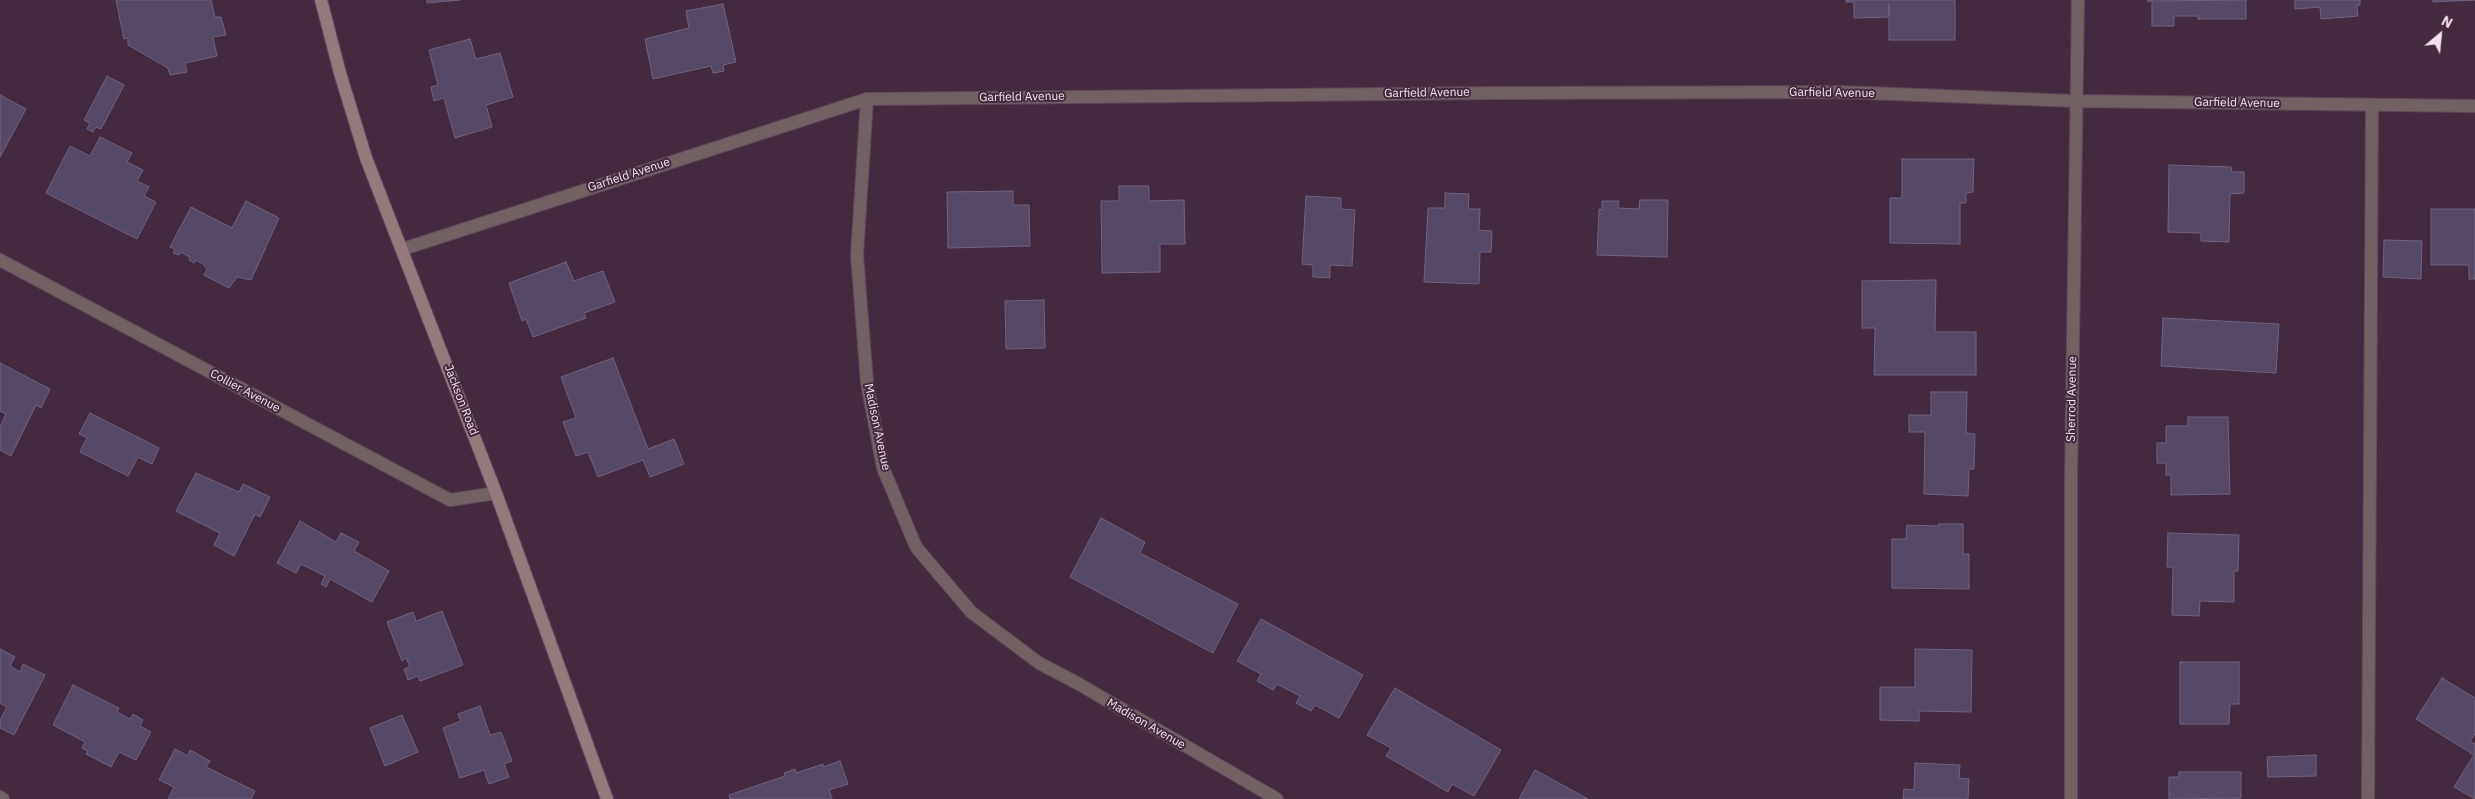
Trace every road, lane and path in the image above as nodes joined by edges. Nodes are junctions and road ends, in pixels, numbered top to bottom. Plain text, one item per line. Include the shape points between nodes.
1 (321, 0) edge
2 (2078, 0) edge
3 (868, 99) junction
4 (2076, 100) junction
5 (2372, 105) junction
6 (2475, 106) edge
7 (403, 249) junction
8 (0, 260) edge
9 (496, 492) junction
10 (603, 796) edge
11 (0, 797) edge
12 (3, 799) edge
13 (1277, 799) edge
14 (2070, 799) edge
15 (2368, 799) edge

1 - 7 main road, Jackson Road via 366,158
2 - 4 street, Sherrod Avenue
3 - 4 street, Garfield Avenue via 1840,92
3 - 7 street, Garfield Avenue
3 - 13 street, Madison Avenue via 857,255 867,383 883,468 916,546 971,612 1039,663
4 - 5 street, Garfield Avenue
4 - 14 street, Sherrod Avenue
5 - 6 street, Garfield Avenue
5 - 15 street
7 - 9 main road, Jackson Road
8 - 9 street, Collier Avenue via 450,500
9 - 10 main road, Jackson Road
11 - 12 street

